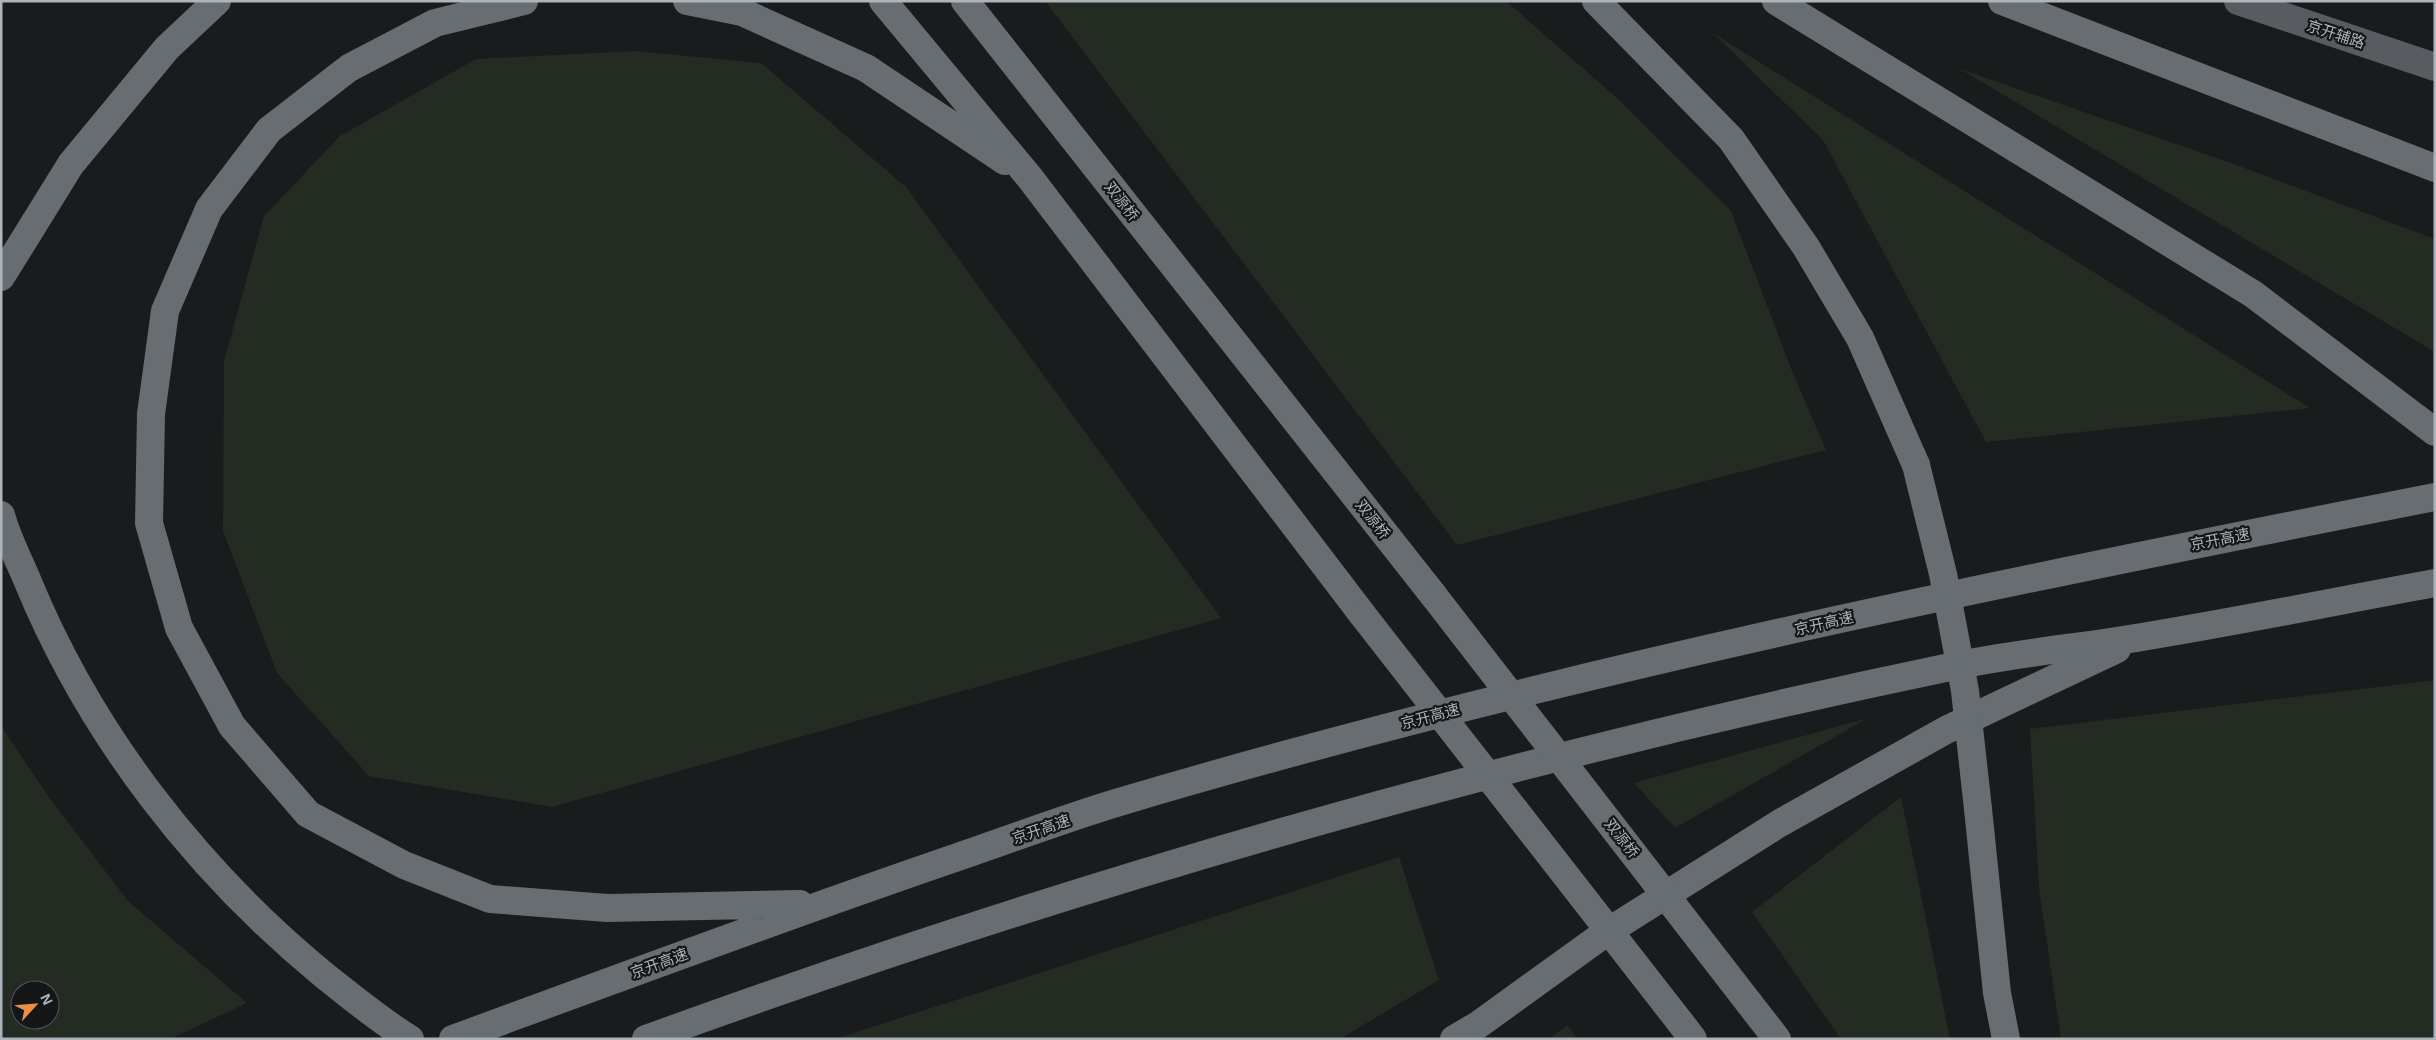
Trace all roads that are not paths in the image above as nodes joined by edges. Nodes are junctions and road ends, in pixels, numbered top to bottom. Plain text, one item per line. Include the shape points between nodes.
1 (216, 1) edge
2 (524, 1) edge
3 (687, 1) edge
4 (883, 1) edge
5 (965, 1) edge
6 (1596, 1) edge
7 (1776, 1) edge
8 (2002, 1) edge
9 (2238, 1) edge
10 (2435, 66) edge
11 (2435, 168) edge
12 (1030, 178) junction
13 (1, 277) edge
14 (2428, 426) edge
15 (2435, 497) edge
16 (2, 518) edge
17 (2435, 583) edge
18 (2144, 637) junction
19 (822, 903) junction
20 (1686, 1030) edge
21 (410, 1039) edge
22 (453, 1039) edge
23 (646, 1039) edge
24 (1454, 1039) edge
25 (1777, 1039) edge
26 (2006, 1039) edge

1 - 13 highway via 167,48 70,164
2 - 19 highway via 435,23 349,68 269,130 209,209 165,311 151,414 149,522 179,628 232,726 308,814 404,865 490,899 607,908
3 - 12 highway via 742,12 866,68
4 - 12 highway
5 - 25 highway, 双源桥, bridge via 1434,596
6 - 26 highway, bridge via 1731,139 1806,247 1860,338 1916,465 1944,574 1964,682 1997,993
7 - 14 highway via 2253,294
8 - 11 highway
9 - 10 main road, 京开辅路
12 - 20 highway, bridge via 1362,614
15 - 19 highway, 京开高速 via 2056,572 1683,654 1425,717 1112,804
16 - 21 highway via 48,631 122,759 227,888 296,952 380,1021
17 - 18 highway
18 - 23 highway via 1954,666 1559,756 1144,871 803,982
18 - 24 highway via 1946,730 1780,824 1604,934
19 - 22 highway, 京开高速

